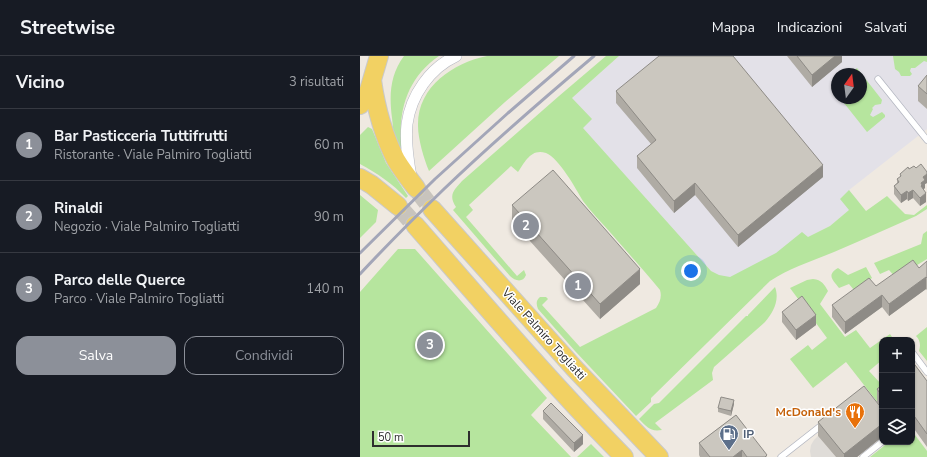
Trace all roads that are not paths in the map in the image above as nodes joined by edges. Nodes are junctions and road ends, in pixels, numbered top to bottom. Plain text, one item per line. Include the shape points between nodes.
1 (456, 56) edge
2 (379, 57) edge
3 (372, 80) junction
4 (878, 80) dead end
5 (360, 105) edge
6 (927, 140) edge
7 (360, 178) edge
8 (414, 185) joint
9 (398, 206) tunnel mouth
10 (432, 208) tunnel mouth
11 (415, 224) tunnel mouth
12 (915, 356) edge
13 (927, 372) edge
14 (830, 418) edge
15 (879, 444) edge
16 (624, 457) edge
17 (659, 457) edge
18 (781, 457) edge
19 (863, 457) edge

1 - 8 street via 430,74 411,109 407,139
2 - 3 main road
3 - 5 main road
3 - 8 main road via 377,110 385,134 397,161
4 - 6 lane
7 - 9 main road
10 - 17 main road, Viale Palmiro Togliatti via 576,369
11 - 16 main road, Viale Palmiro Togliatti via 508,332
12 - 13 lane
14 - 18 lane
15 - 19 lane

